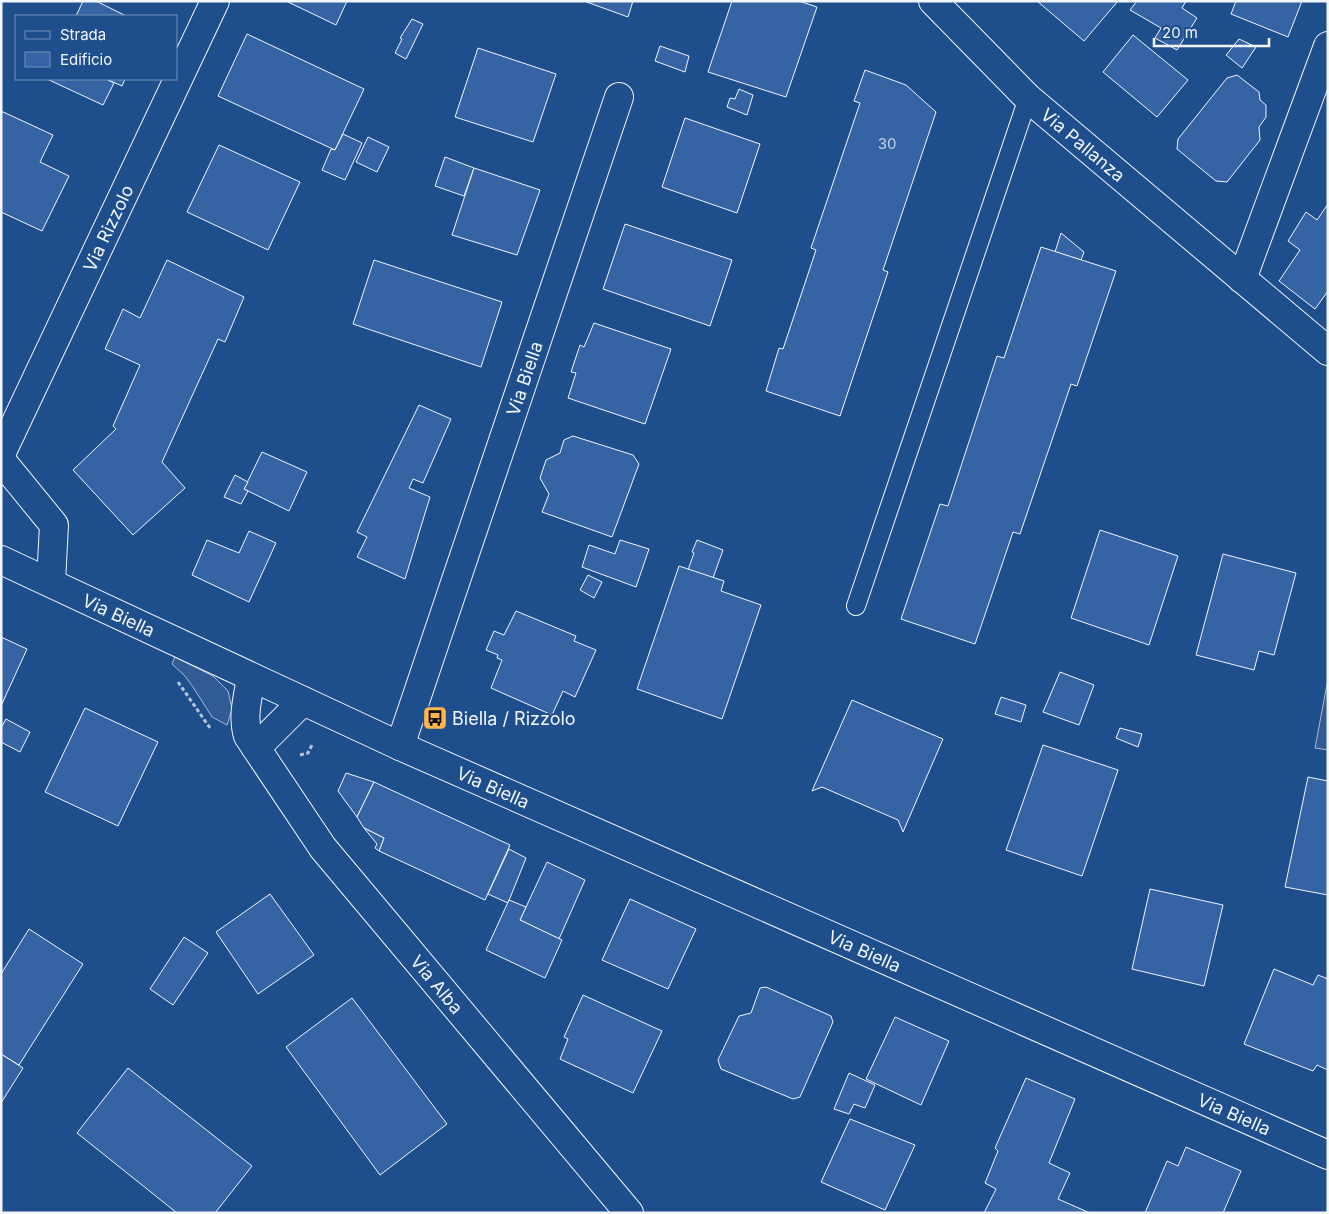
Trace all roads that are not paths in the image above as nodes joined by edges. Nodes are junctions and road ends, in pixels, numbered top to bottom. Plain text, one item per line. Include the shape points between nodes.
1 (215, 1) edge
2 (933, 1) edge
3 (1328, 46) edge
4 (178, 79) edge
5 (178, 80) edge
6 (619, 97) dead end
7 (1028, 98) junction
8 (1242, 279) junction
9 (1328, 351) edge
10 (1, 454) edge
11 (1, 460) edge
12 (1, 560) edge
13 (51, 582) junction
14 (856, 606) dead end
15 (252, 678) junction
16 (303, 701) junction
17 (400, 746) junction
18 (256, 748) junction
19 (1328, 1155) edge
20 (629, 1213) edge

1 - 4 street, Via Rizzolo
2 - 7 street, Via Pallanza
3 - 8 street
5 - 10 street, Via Rizzolo
6 - 17 street, Via Biella
7 - 8 street, Via Pallanza
7 - 14 lane
8 - 9 street, Via Pallanza
11 - 13 street via 54,525
12 - 13 street, Via Biella
13 - 15 street, Via Biella
15 - 16 street, Via Biella
15 - 18 street, Via Alba via 245,726
16 - 17 street, Via Biella
16 - 18 street
17 - 19 street, Via Biella
18 - 20 street, Via Alba via 323,848

